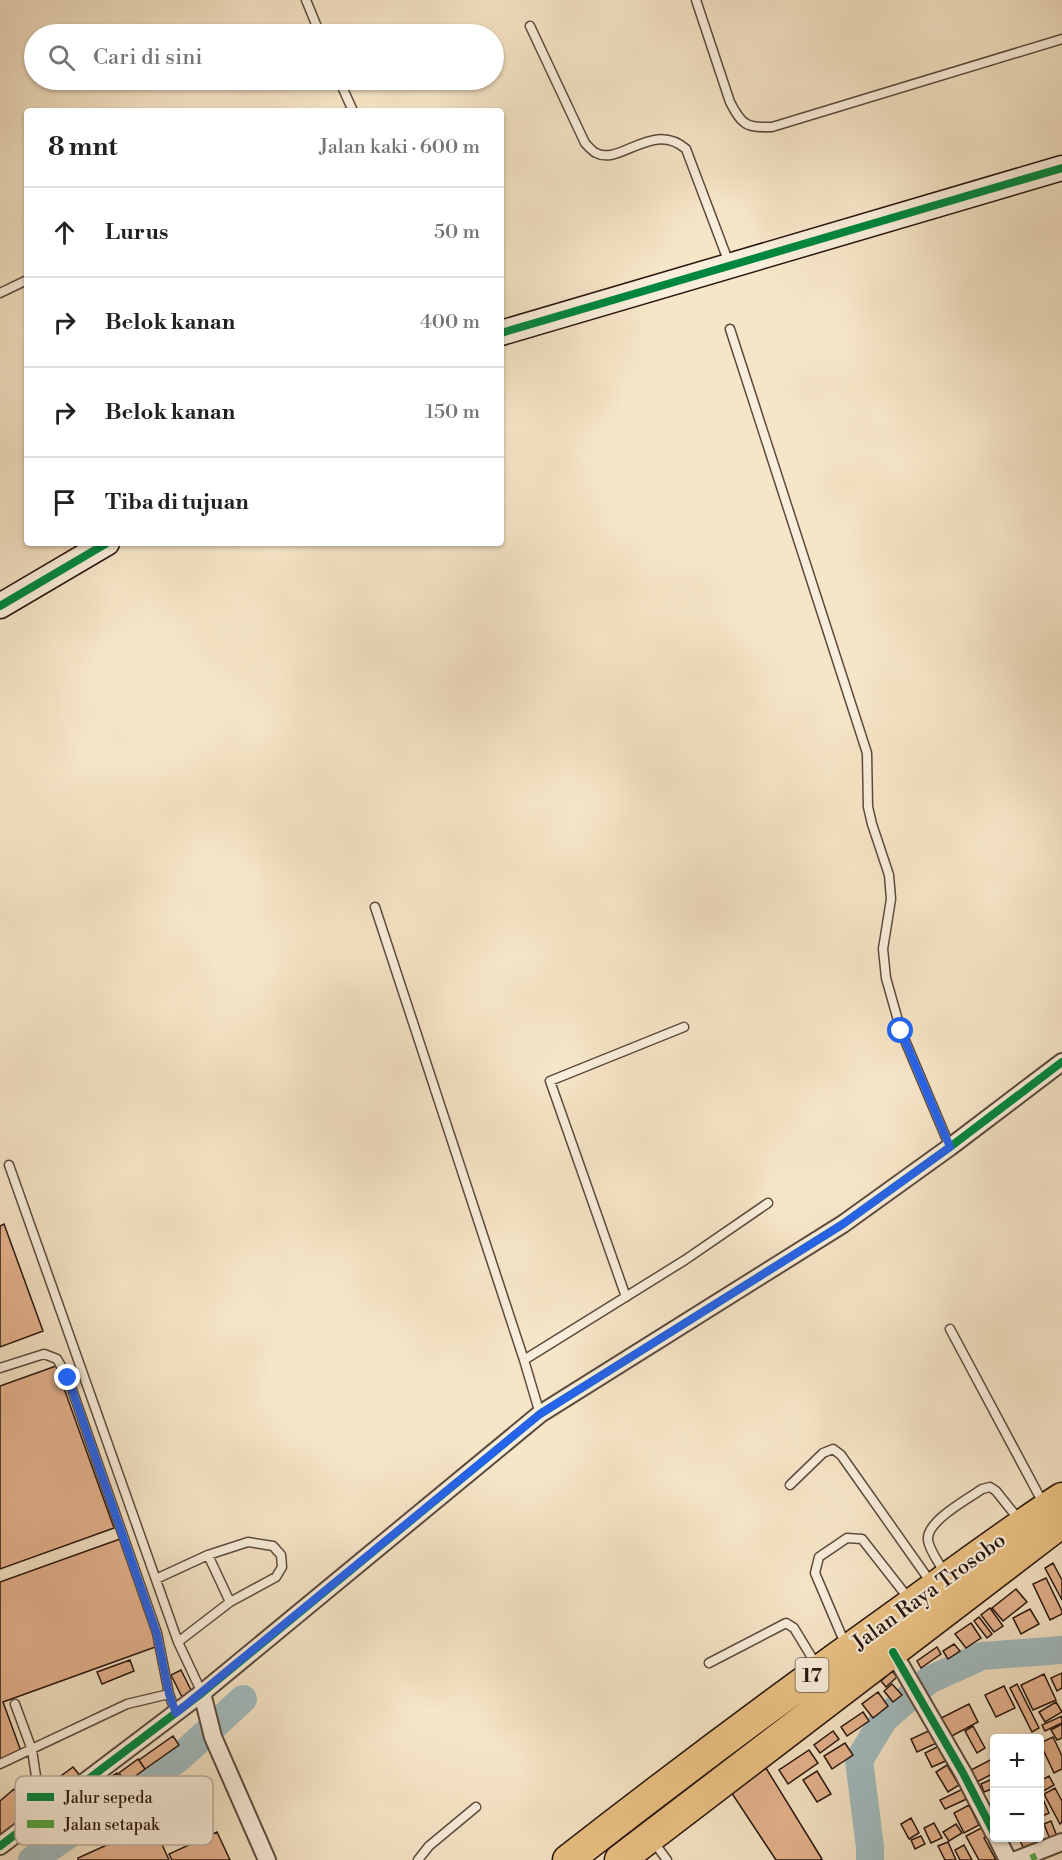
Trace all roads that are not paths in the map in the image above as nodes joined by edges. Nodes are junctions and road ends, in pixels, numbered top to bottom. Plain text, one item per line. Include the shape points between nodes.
1 (306, 0) edge
2 (696, 0) edge
3 (316, 24) edge
4 (530, 26) dead end
5 (1062, 39) edge
6 (344, 90) edge
7 (352, 108) edge
8 (1062, 168) edge
9 (730, 266) junction
10 (24, 281) edge
11 (0, 293) edge
12 (730, 329) dead end
13 (504, 332) edge
14 (102, 546) edge
15 (0, 604) edge
16 (375, 907) dead end
17 (684, 1027) dead end
18 (1062, 1062) edge
19 (950, 1147) junction
20 (9, 1165) dead end
21 (768, 1203) dead end
22 (626, 1297) junction
23 (950, 1329) dead end
24 (524, 1360) junction
25 (0, 1368) edge
26 (540, 1414) junction
27 (790, 1485) dead end
28 (1048, 1513) edge
29 (208, 1556) junction
30 (156, 1579) junction
31 (931, 1589) junction
32 (230, 1602) junction
33 (178, 1642) junction
34 (848, 1649) junction
35 (897, 1661) junction
36 (709, 1664) dead end
37 (819, 1670) junction
38 (202, 1693) junction
39 (169, 1694) junction
40 (15, 1704) dead end
41 (176, 1713) junction
42 (32, 1750) junction
43 (0, 1764) edge
44 (680, 1773) junction
45 (36, 1776) edge
46 (93, 1776) edge
47 (700, 1799) junction
48 (476, 1807) dead end
49 (990, 1825) edge
50 (15, 1835) edge
51 (999, 1842) edge
52 (1062, 1842) edge
53 (0, 1846) edge
54 (659, 1849) edge
55 (1028, 1858) edge
56 (267, 1860) edge
57 (418, 1860) edge
58 (568, 1860) edge
59 (620, 1860) edge
60 (1008, 1860) edge

1 - 3 lane
2 - 5 lane via 730,102 738,117 752,128 772,127
4 - 9 lane via 585,143 596,153 607,156 658,139 676,140 686,149
6 - 7 lane
8 - 9 street
9 - 13 street
10 - 11 lane
12 - 19 lane via 867,753 868,807 889,875 891,899 883,949 886,978 901,1031
14 - 15 street
16 - 24 lane
17 - 22 lane via 550,1081
18 - 19 street
19 - 26 street via 843,1224
20 - 30 lane
21 - 22 lane
22 - 24 lane
23 - 28 lane
24 - 26 lane
25 - 39 lane via 44,1354 57,1359 68,1378 157,1634
26 - 38 street
27 - 31 lane via 822,1453 833,1449 841,1455
28 - 31 highway, Jalan Raya Trosobo / 17
28 - 31 lane via 990,1487 982,1489 928,1531
28 - 35 highway, Jalan Raya Trosobo / 17
29 - 30 lane
29 - 32 lane
29 - 32 lane via 248,1542 273,1546 281,1555 282,1567 276,1576
30 - 33 lane
31 - 34 highway, Jalan Raya Trosobo / 17
31 - 34 lane via 862,1539 847,1538 819,1557 815,1573
32 - 33 lane
33 - 38 lane
34 - 37 highway, Jalan Raya Trosobo / 17
35 - 47 highway, Jalan Raya Trosobo / 17
35 - 49 street
36 - 37 lane via 786,1623 794,1628
37 - 44 highway, Jalan Raya Trosobo / 17
38 - 41 street
38 - 56 street via 213,1737
39 - 41 lane
39 - 42 lane via 127,1704
40 - 42 lane
41 - 46 street
42 - 43 lane
42 - 45 lane
44 - 47 highway via 681,1788 688,1796
44 - 58 highway, Jalan Raya Trosobo / 17
47 - 54 highway, Jalan Raya Trosobo / 17
48 - 57 lane
50 - 53 street
51 - 60 street
52 - 55 street
54 - 59 highway, Jalan Raya Trosobo / 17

